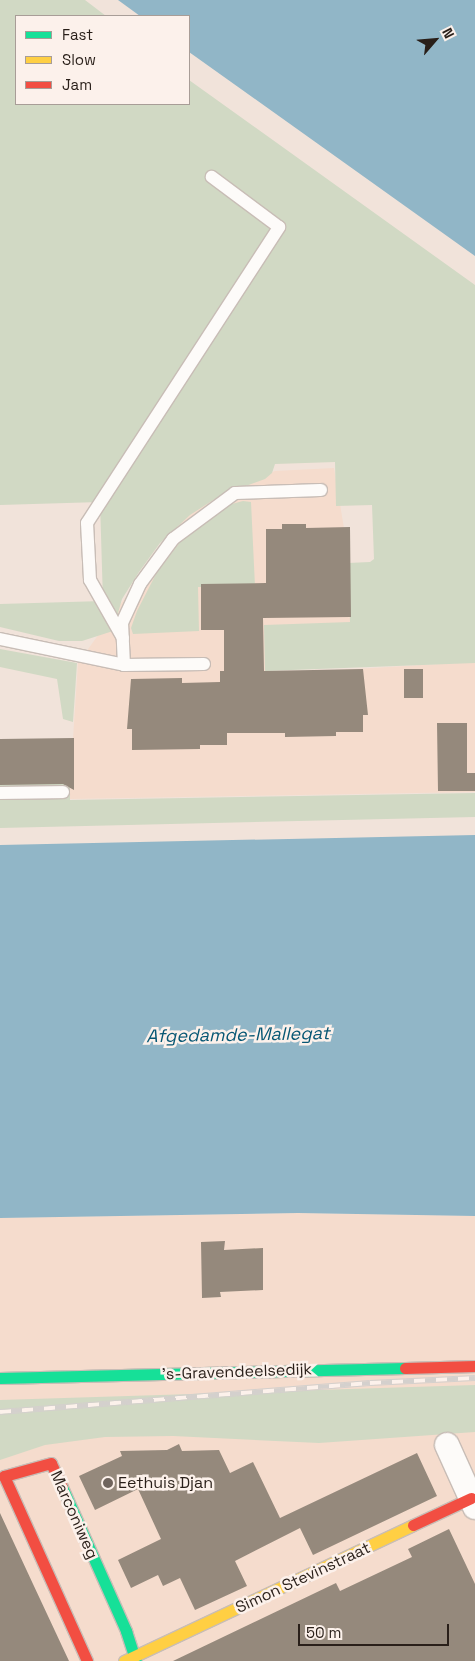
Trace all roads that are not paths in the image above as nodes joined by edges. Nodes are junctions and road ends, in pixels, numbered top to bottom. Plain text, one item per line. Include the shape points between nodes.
1 (212, 177) dead end
2 (321, 490) dead end
3 (123, 638) junction
4 (0, 639) edge
5 (204, 664) dead end
6 (124, 665) junction
7 (63, 792) dead end
8 (0, 793) edge
9 (475, 1366) edge
10 (0, 1378) edge
11 (447, 1446) dead end
12 (473, 1502) edge
13 (132, 1660) edge
14 (87, 1661) edge

1 - 3 lane via 280,227 87,523 90,580
2 - 3 lane via 235,494 173,539 140,584 122,623
3 - 6 lane
4 - 6 lane
5 - 6 lane
7 - 8 lane
9 - 10 street, 's-Gravendeelsedijk
11 - 12 street
12 - 13 street, Simon Stevinstraat
13 - 14 street, Marconiweg via 126,1631 51,1463 4,1476

